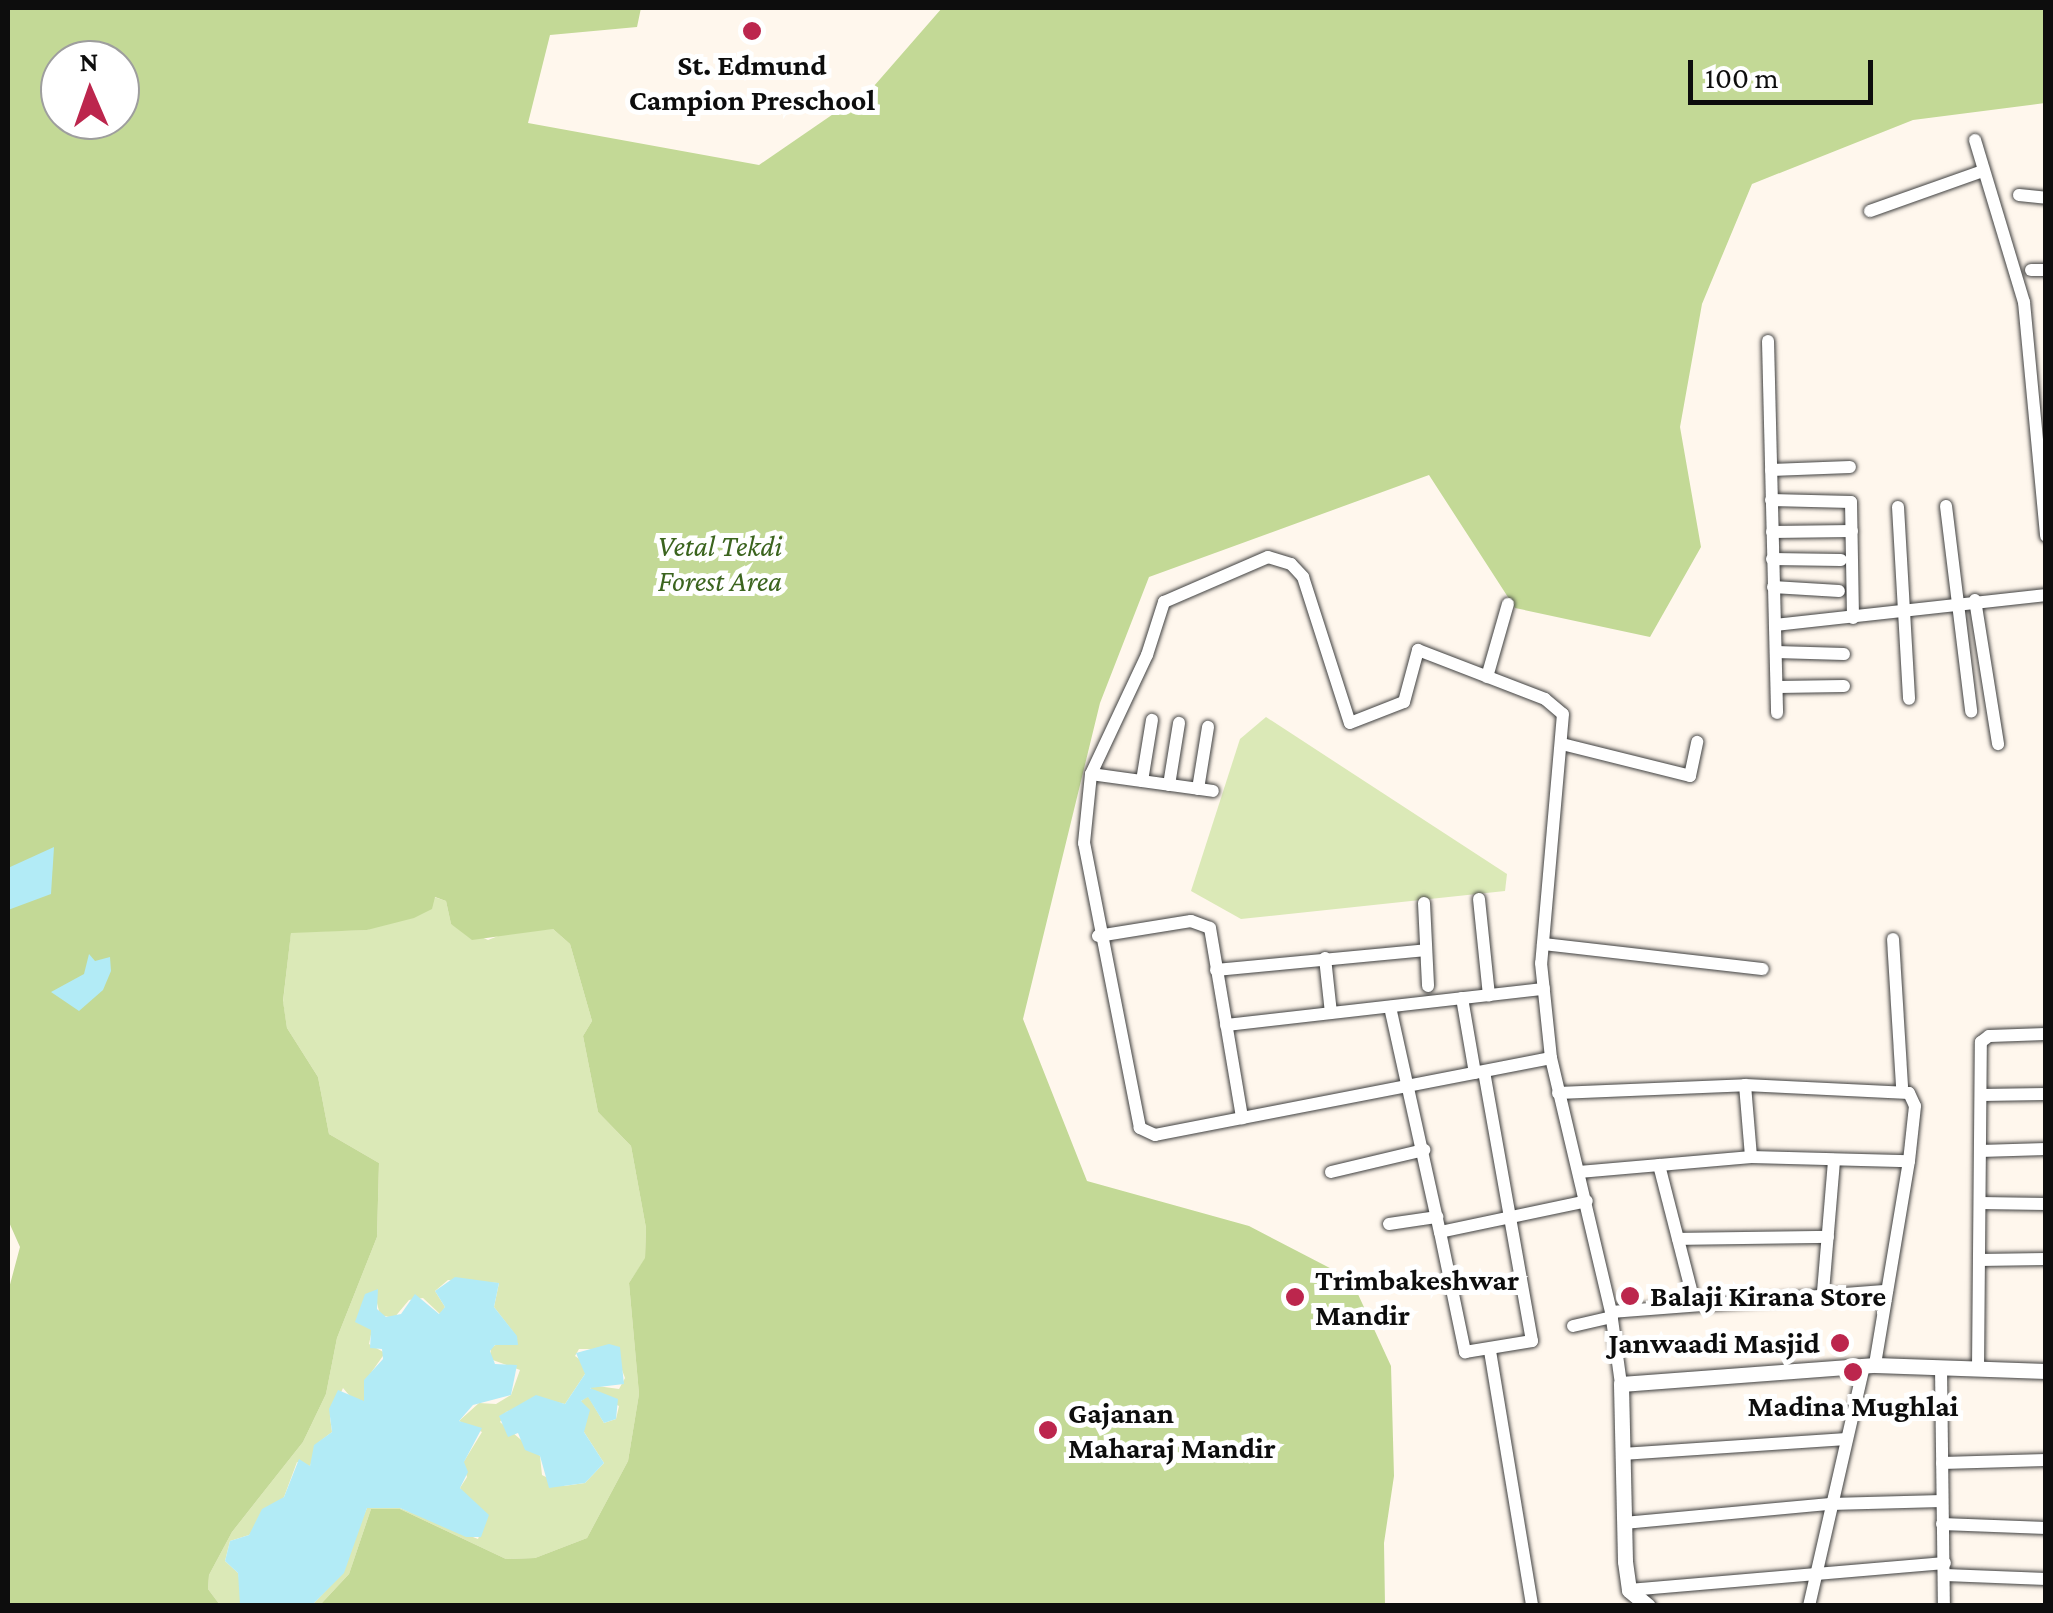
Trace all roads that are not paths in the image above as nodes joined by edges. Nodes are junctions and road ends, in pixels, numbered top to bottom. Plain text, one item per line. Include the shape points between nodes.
1 (1975, 140) dead end
2 (1984, 171) junction
3 (2018, 195) dead end
4 (2046, 198) edge
5 (1870, 211) dead end
6 (2030, 270) dead end
7 (2046, 270) edge
8 (1768, 341) dead end
9 (1850, 467) dead end
10 (1771, 470) junction
11 (1772, 500) junction
12 (1946, 506) dead end
13 (1898, 507) dead end
14 (1852, 530) junction
15 (1772, 532) junction
16 (2046, 536) edge
17 (1772, 559) junction
18 (1841, 560) dead end
19 (1773, 587) junction
20 (1838, 591) dead end
21 (2045, 595) edge
22 (1975, 600) junction
23 (1956, 602) junction
24 (1508, 604) dead end
25 (1904, 606) junction
26 (1853, 618) junction
27 (1775, 625) junction
28 (1776, 652) junction
29 (1844, 654) dead end
30 (1487, 676) junction
31 (1844, 686) dead end
32 (1778, 687) junction
33 (1909, 699) dead end
34 (1971, 711) dead end
35 (1777, 713) dead end
36 (1152, 720) dead end
37 (1178, 723) dead end
38 (1208, 727) dead end
39 (1697, 742) dead end
40 (1562, 744) junction
41 (1998, 744) dead end
42 (1092, 774) junction
43 (1142, 781) junction
44 (1169, 785) junction
45 (1198, 789) junction
46 (1213, 791) dead end
47 (1479, 899) dead end
48 (1424, 903) dead end
49 (1098, 936) junction
50 (1893, 939) dead end
51 (1543, 944) junction
52 (1426, 950) junction
53 (1325, 958) junction
54 (1763, 969) dead end
55 (1216, 970) junction
56 (1428, 986) dead end
57 (1544, 989) junction
58 (1489, 996) junction
59 (1462, 998) junction
60 (1390, 1006) junction
61 (1331, 1013) junction
62 (1226, 1025) junction
63 (2046, 1034) edge
64 (1551, 1058) junction
65 (1479, 1072) junction
66 (1410, 1084) junction
67 (1745, 1086) junction
68 (1902, 1088) junction
69 (1558, 1093) junction
70 (2046, 1094) edge
71 (1980, 1095) junction
72 (1242, 1118) junction
73 (2046, 1149) edge
74 (1424, 1150) junction
75 (1980, 1150) junction
76 (1751, 1157) junction
77 (1834, 1160) junction
78 (1909, 1160) junction
79 (1660, 1166) junction
80 (1331, 1172) dead end
81 (1579, 1172) junction
82 (1587, 1202) junction
83 (1980, 1203) junction
84 (2046, 1204) edge
85 (1437, 1217) junction
86 (1513, 1217) junction
87 (1389, 1224) dead end
88 (1440, 1232) junction
89 (1678, 1238) junction
90 (1828, 1238) junction
91 (1979, 1260) junction
92 (2046, 1260) edge
93 (1886, 1291) junction
94 (1824, 1292) junction
95 (1694, 1301) junction
96 (1611, 1314) junction
97 (1573, 1326) dead end
98 (1490, 1351) junction
99 (1869, 1366) junction
100 (1941, 1368) junction
101 (1978, 1369) junction
102 (2046, 1371) edge
103 (1620, 1384) junction
104 (1847, 1439) junction
105 (1622, 1454) junction
106 (2046, 1460) edge
107 (1942, 1464) junction
108 (1942, 1501) junction
109 (1830, 1504) junction
110 (1624, 1523) junction
111 (1942, 1524) junction
112 (2046, 1528) edge
113 (1945, 1569) junction
114 (1817, 1574) junction
115 (2046, 1579) edge
116 (1629, 1590) junction
117 (1532, 1606) edge
118 (1648, 1606) edge
119 (1808, 1606) edge
120 (1944, 1606) edge

1 - 2 street
2 - 5 street
2 - 16 street via 2024,302
3 - 4 street
6 - 7 street
8 - 10 street
9 - 10 street
10 - 11 street
11 - 14 street via 1847,500
11 - 15 street
12 - 23 street
13 - 25 street
14 - 15 street
14 - 26 street
15 - 17 street
17 - 18 street
17 - 19 street
19 - 20 street
19 - 27 street
21 - 22 street
22 - 23 street
22 - 41 street
23 - 25 street
23 - 34 street
24 - 30 street
25 - 26 street
25 - 33 street
26 - 27 street
27 - 28 street
28 - 29 street
28 - 32 street
30 - 40 street via 1559,708
30 - 42 street via 1418,650 1404,702 1350,723 1303,577 1292,564 1268,557 1164,602
31 - 32 street
32 - 35 street
36 - 43 street
37 - 44 street
38 - 45 street
39 - 40 street via 1690,776
40 - 51 street
42 - 43 street
42 - 49 street via 1084,843
43 - 44 street
44 - 45 street
45 - 46 street
47 - 58 street
48 - 52 street
49 - 55 street via 1202,922 1214,938
49 - 72 street via 1140,1128 1155,1136
50 - 68 street
51 - 54 street
51 - 57 street
52 - 53 street
52 - 56 street
53 - 55 street
53 - 61 street
55 - 62 street
57 - 58 street
57 - 64 street
58 - 59 street
59 - 60 street
59 - 65 street
60 - 61 street
60 - 66 street
61 - 62 street
62 - 72 street
63 - 71 street via 1983,1039
64 - 65 street
64 - 69 street
65 - 66 street
65 - 86 street
66 - 72 street
66 - 74 street
67 - 68 street
67 - 69 street
67 - 76 street
68 - 78 street via 1915,1106
69 - 81 street
70 - 71 street
71 - 75 street
73 - 75 street
74 - 80 street
74 - 85 street
75 - 83 street
76 - 77 street
76 - 79 street
77 - 78 street
77 - 90 street
78 - 93 street
79 - 81 street
79 - 89 street
81 - 82 street
82 - 86 street
82 - 96 street
83 - 84 street
83 - 91 street
85 - 87 street
85 - 88 street
86 - 88 street
86 - 98 street via 1532,1342
88 - 98 street via 1466,1352
89 - 90 street
89 - 95 street
90 - 94 street
91 - 92 street
91 - 101 street
93 - 94 street
93 - 99 street
94 - 95 street
95 - 96 street
96 - 97 street
96 - 103 street
98 - 117 street
99 - 100 street
99 - 103 street
99 - 104 street
100 - 101 street
100 - 107 street
101 - 102 street
103 - 105 street
104 - 105 street
104 - 109 street
105 - 110 street
106 - 107 street
107 - 108 street
108 - 109 street
108 - 111 street
109 - 110 street
109 - 114 street
110 - 116 street
111 - 112 street
111 - 113 street
113 - 114 street
113 - 115 street
113 - 120 street
114 - 116 street
114 - 119 street
116 - 118 street

